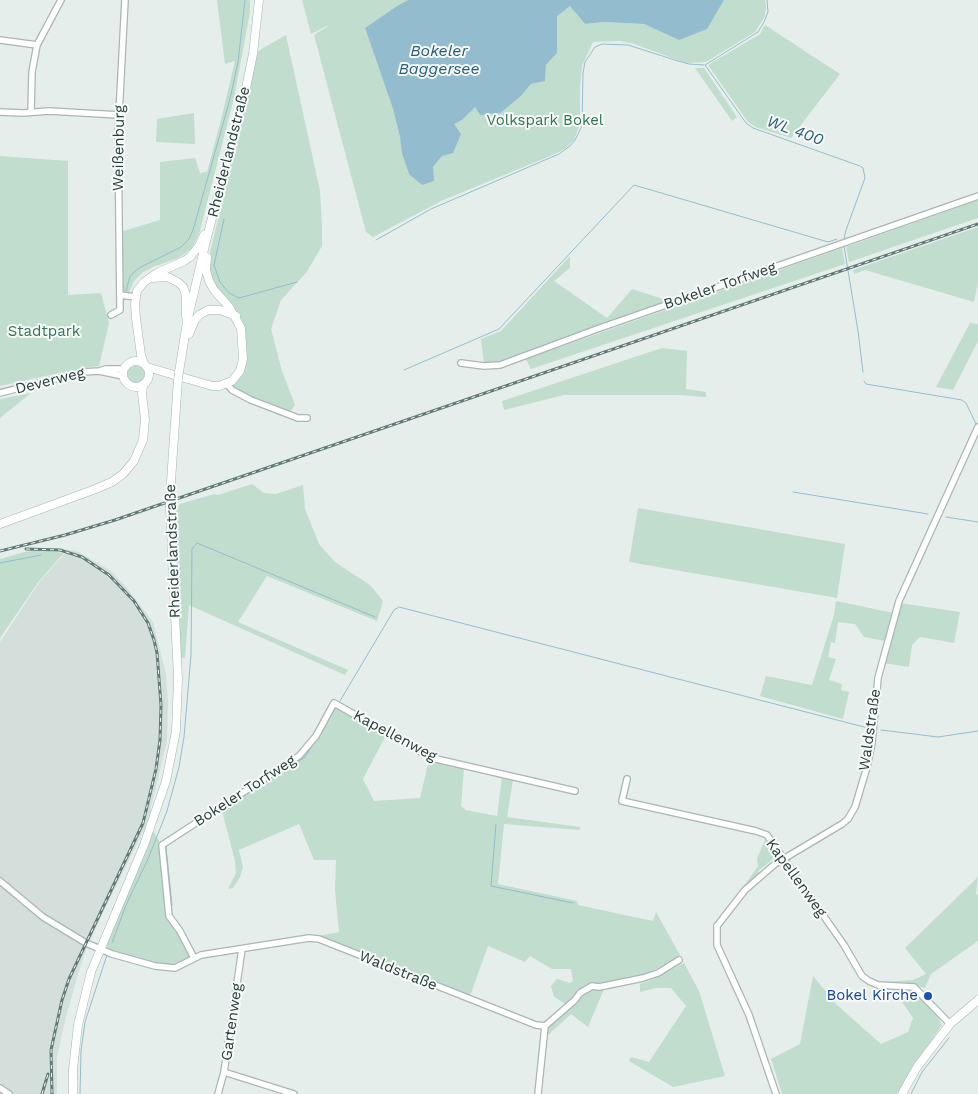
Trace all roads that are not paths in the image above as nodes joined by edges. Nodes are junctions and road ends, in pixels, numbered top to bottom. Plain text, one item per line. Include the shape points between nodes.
1 (61, 0) edge
2 (125, 0) edge
3 (259, 0) edge
4 (0, 40) edge
5 (37, 44) junction
6 (0, 112) edge
7 (31, 112) junction
8 (119, 115) junction
9 (978, 196) edge
10 (210, 225) junction
11 (206, 241) junction
12 (149, 278) junction
13 (120, 295) junction
14 (136, 298) junction
15 (111, 315) dead end
16 (236, 316) junction
17 (187, 322) junction
18 (138, 338) junction
19 (183, 347) junction
20 (134, 362) junction
21 (461, 363) dead end
22 (145, 366) junction
23 (123, 373) junction
24 (168, 374) junction
25 (149, 376) junction
26 (227, 384) junction
27 (143, 386) junction
28 (134, 387) junction
29 (0, 393) edge
30 (307, 418) dead end
31 (977, 430) edge
32 (144, 432) junction
33 (0, 524) edge
34 (334, 703) joint
35 (627, 779) dead end
36 (575, 791) dead end
37 (784, 859) junction
38 (0, 881) edge
39 (99, 949) junction
40 (242, 949) junction
41 (194, 958) junction
42 (679, 960) dead end
43 (978, 1000) edge
44 (950, 1024) junction
45 (546, 1026) junction
46 (224, 1072) junction
47 (0, 1088) edge
48 (9, 1094) edge
49 (73, 1094) edge
50 (218, 1094) edge
51 (294, 1094) edge
52 (538, 1094) edge
53 (776, 1094) edge
54 (902, 1094) edge

1 - 5 street
2 - 8 street, Weißenburg
3 - 10 main road, Rheiderlandstraße via 246,88
4 - 5 street
5 - 7 street via 32,72
6 - 7 street
7 - 8 street
8 - 13 street, Weißenburg
9 - 21 street, Bokeler Torfweg via 500,365
10 - 11 main road, Rheiderlandstraße
10 - 12 main road via 190,257
11 - 16 main road via 209,247 206,262 209,280
11 - 17 main road, Rheiderlandstraße
12 - 14 main road via 140,287
12 - 17 main road via 168,277 183,287
13 - 14 street
13 - 15 street, Weißenburg via 120,310
14 - 18 main road
16 - 19 main road via 213,309 204,312 195,320
16 - 26 main road via 241,328 243,359 237,376
17 - 19 main road, Rheiderlandstraße
18 - 20 main road
18 - 22 main road
19 - 39 main road, Rheiderlandstraße, bridge via 170,496 178,679 176,730 166,781 144,845
20 - 22 main road
20 - 23 main road
22 - 24 main road
22 - 25 main road
23 - 28 main road via 127,384
23 - 29 street, Deverweg via 106,368
24 - 25 main road
24 - 26 main road via 212,386
25 - 27 main road
26 - 30 street via 251,400 298,418
27 - 28 main road
27 - 32 main road
28 - 32 main road
31 - 37 street, Waldstraße via 899,601 878,678 872,743 855,807 842,824
32 - 33 main road via 134,461 112,482
34 - 36 street, Kapellenweg via 432,758
34 - 41 street, Bokeler Torfweg via 316,736 299,756 162,845 169,916
35 - 37 street, Kapellenweg via 622,801 756,831 766,835
37 - 44 street, Kapellenweg via 862,976 878,985 914,987
37 - 53 street, Waldstraße via 745,890 717,926 717,945 749,1015
38 - 39 street, Waldstraße via 43,917
39 - 41 street, Waldstraße via 164,968 180,966
39 - 49 main road, Rheiderlandstraße via 78,1025
40 - 41 street, Waldstraße
40 - 45 street, Waldstraße via 309,938 320,940 536,1025
40 - 46 street, Gartenweg
42 - 45 street via 643,978 592,986 580,993
43 - 44 main road
44 - 54 main road via 917,1067
45 - 52 street
46 - 50 street, Gartenweg
46 - 51 street
47 - 48 street

